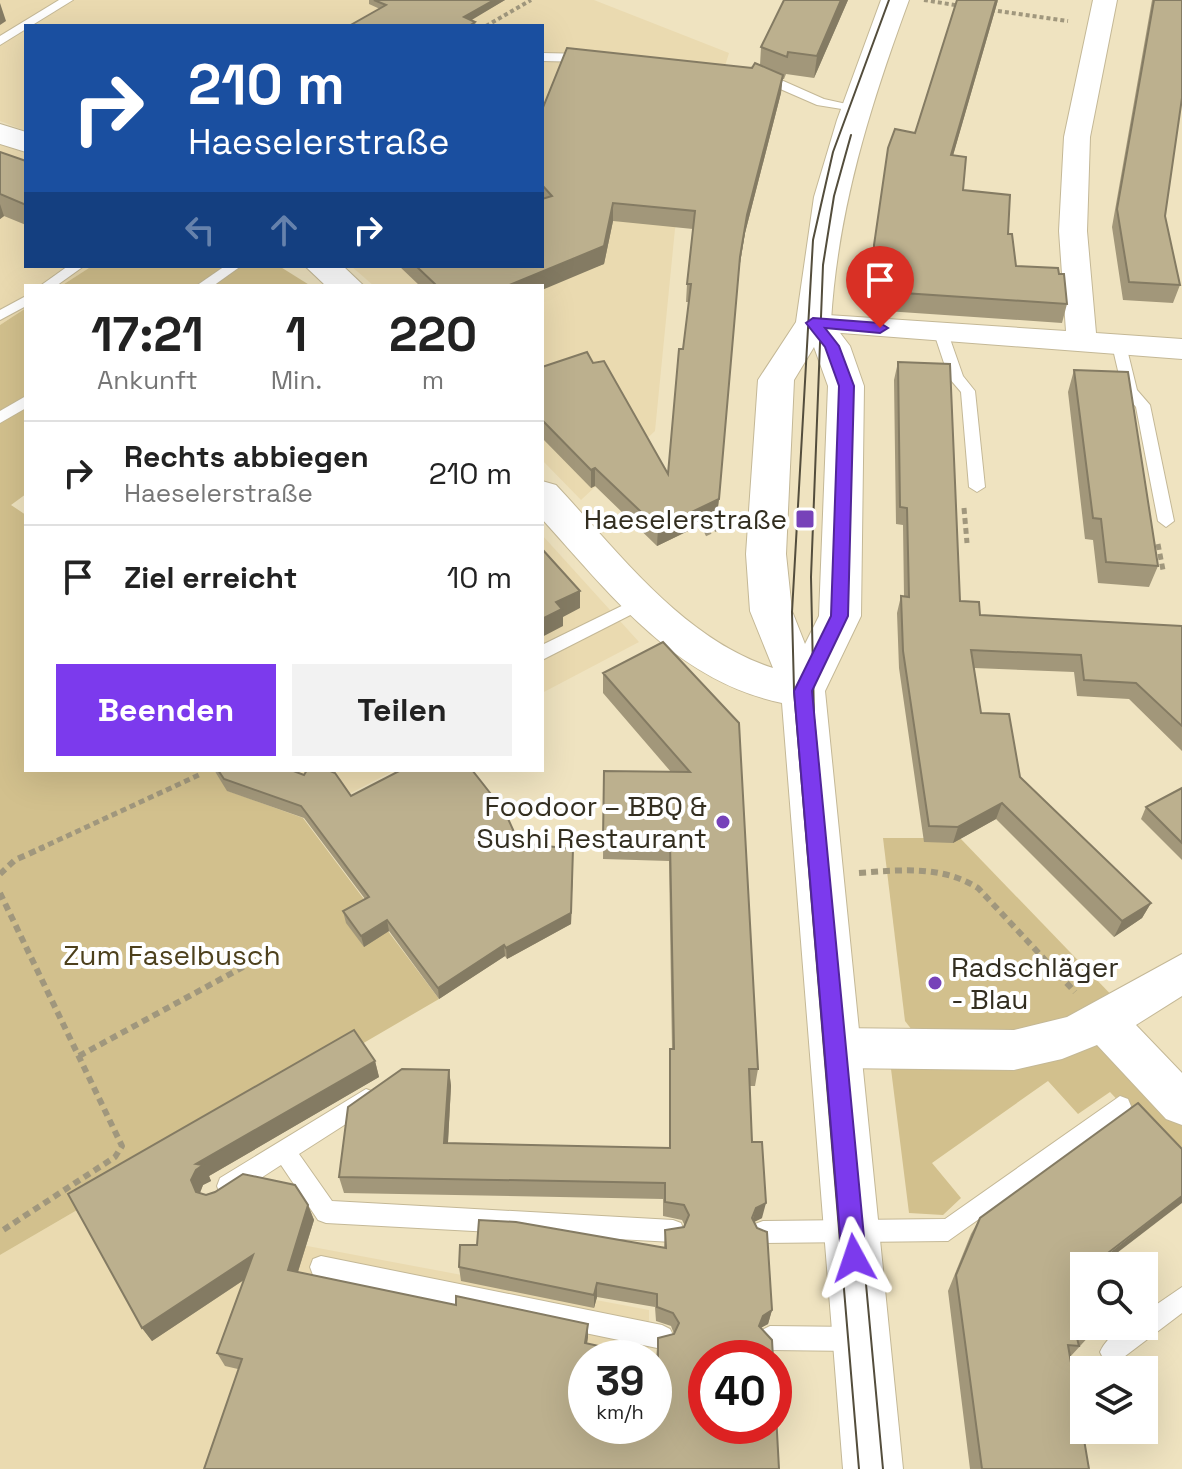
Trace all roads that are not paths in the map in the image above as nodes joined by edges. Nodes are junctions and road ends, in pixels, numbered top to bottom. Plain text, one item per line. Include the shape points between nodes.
1 (67, 0) edge
2 (895, 0) edge
3 (1101, 13) edge
4 (28, 24) edge
5 (24, 26) edge
6 (0, 41) edge
7 (544, 57) edge
8 (602, 57) edge
9 (751, 72) edge
10 (854, 107) junction
11 (0, 133) edge
12 (24, 142) edge
13 (74, 268) edge
14 (231, 268) edge
15 (324, 268) edge
16 (50, 284) edge
17 (206, 284) edge
18 (344, 284) edge
19 (24, 301) edge
20 (0, 316) edge
21 (813, 323) junction
22 (941, 333) junction
23 (1082, 343) junction
24 (1119, 345) junction
25 (1182, 349) edge
26 (24, 402) edge
27 (0, 418) edge
28 (977, 487) road end
29 (544, 496) edge
30 (1166, 521) dead end
31 (644, 601) junction
32 (544, 652) edge
33 (803, 691) junction
34 (1182, 973) edge
35 (1104, 1022) junction
36 (834, 1048) junction
37 (381, 1089) edge
38 (1182, 1104) edge
39 (1120, 1106) dead end
40 (284, 1151) junction
41 (213, 1196) edge
42 (673, 1231) edge
43 (852, 1231) junction
44 (763, 1232) edge
45 (321, 1267) dead end
46 (1182, 1299) edge
47 (662, 1337) edge
48 (770, 1338) edge
49 (861, 1339) junction
50 (1112, 1352) dead end
51 (873, 1469) edge

1 - 4 lane
2 - 10 street
3 - 23 street via 1077,137 1073,231
5 - 6 lane
7 - 8 lane
9 - 10 lane via 821,102
10 - 21 street via 821,229
11 - 12 street
13 - 16 lane
14 - 17 lane
15 - 18 street
19 - 20 lane
21 - 22 street
21 - 33 street via 776,380 766,554 771,611
21 - 33 street via 832,346 846,386 840,616
22 - 23 street
22 - 28 lane via 956,378 968,391
23 - 24 street
24 - 25 street
24 - 30 lane via 1130,392 1143,405
26 - 27 lane
29 - 31 street
31 - 32 lane
31 - 33 street via 682,639 731,669 751,680
33 - 36 street
34 - 35 street
35 - 36 street via 1077,1036 1014,1050
35 - 38 street
36 - 43 street
37 - 40 lane
39 - 43 lane via 948,1230
40 - 41 lane
40 - 42 lane via 326,1212
43 - 44 lane
43 - 49 street
45 - 47 lane
46 - 50 lane
48 - 49 lane
49 - 51 street

